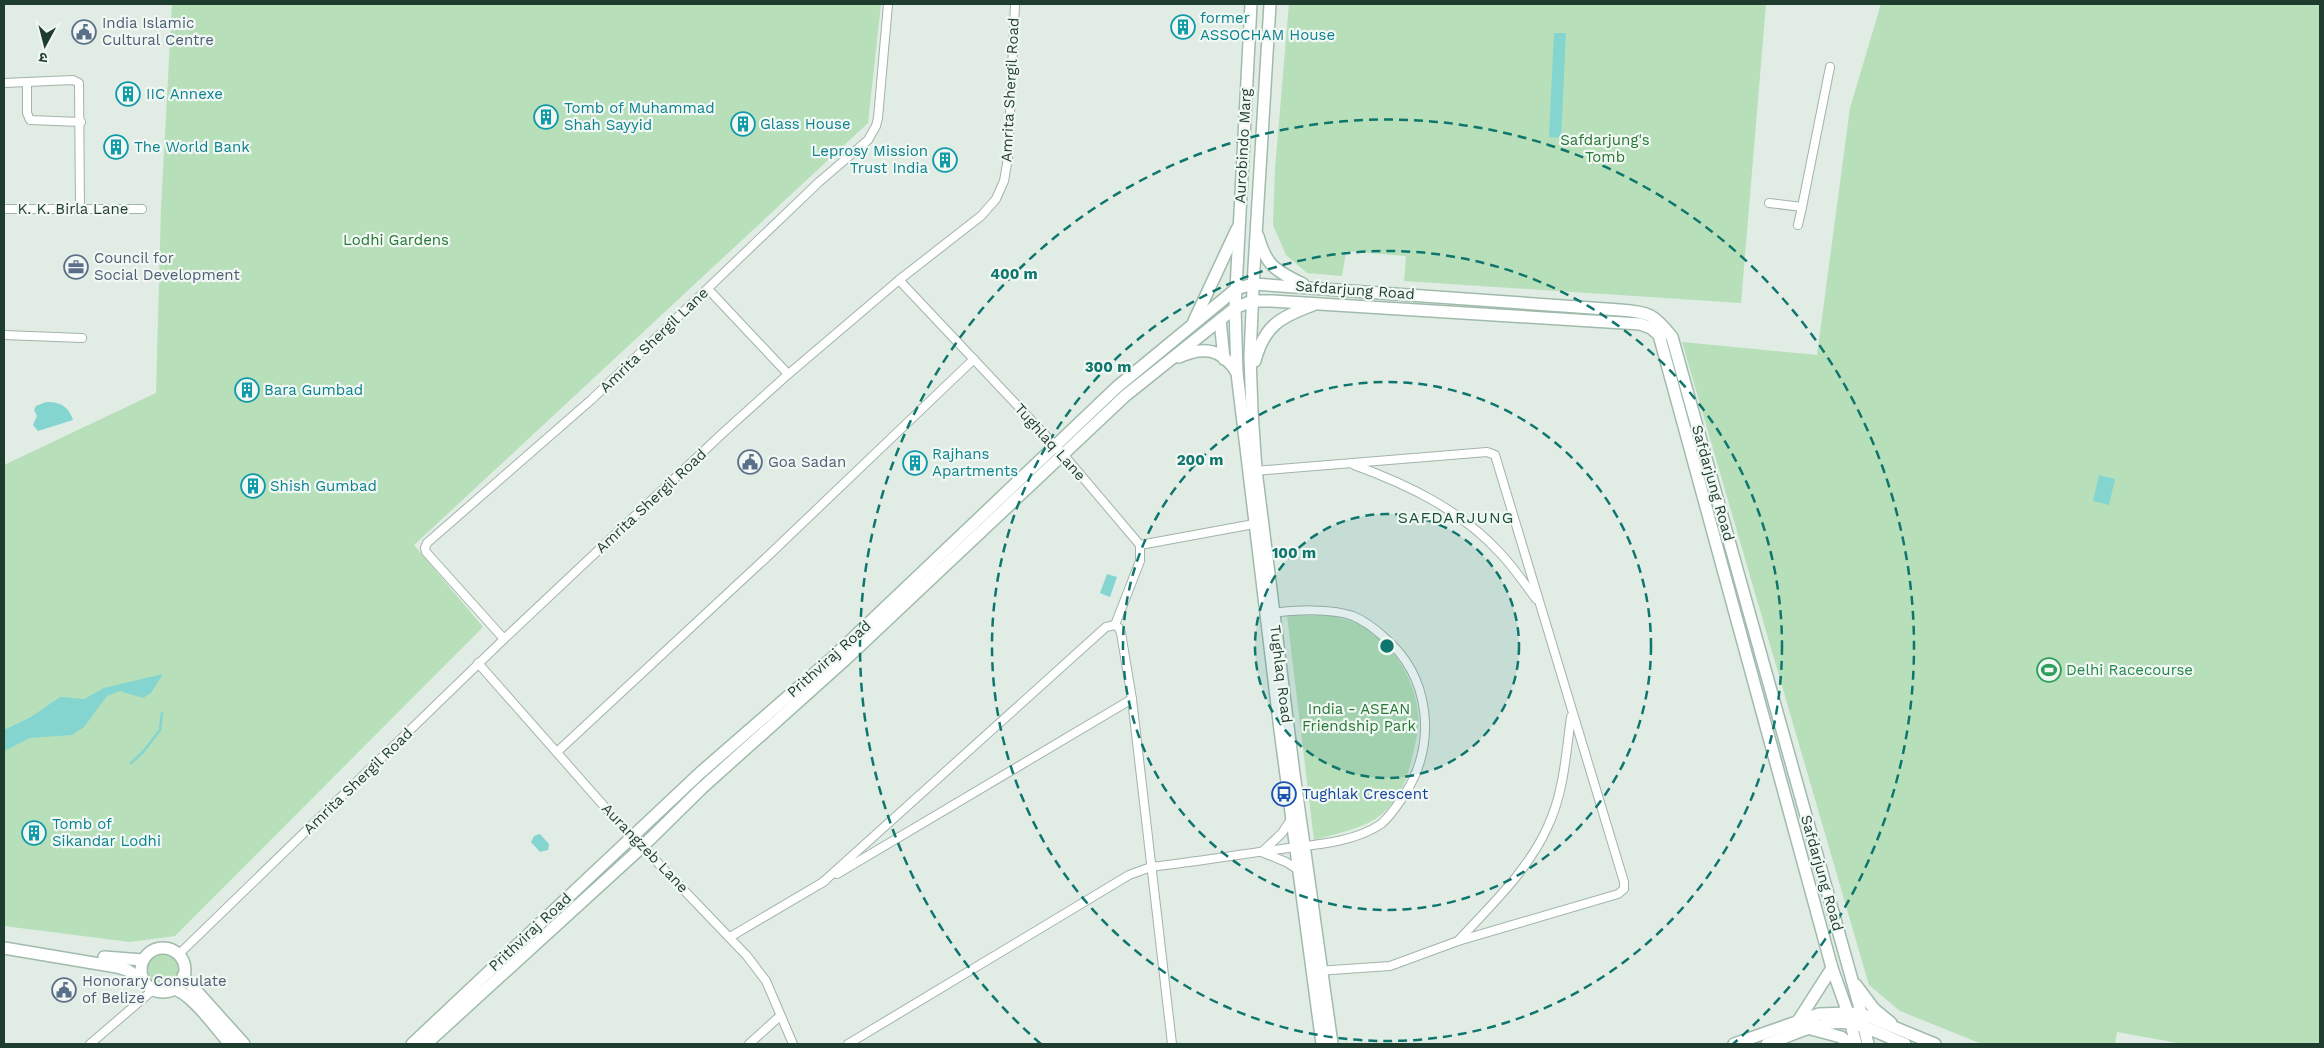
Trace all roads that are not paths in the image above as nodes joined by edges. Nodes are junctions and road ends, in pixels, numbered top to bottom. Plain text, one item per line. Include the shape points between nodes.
1 (888, 4) edge
2 (1015, 4) edge
3 (1252, 4) edge
4 (1270, 4) edge
5 (1830, 67) dead end
6 (4, 83) edge
7 (27, 83) junction
8 (81, 122) junction
9 (1769, 203) dead end
10 (1802, 206) junction
11 (4, 209) edge
12 (142, 209) dead end
13 (80, 210) junction
14 (1239, 224) junction
15 (1798, 225) dead end
16 (1256, 230) junction
17 (899, 280) junction
18 (1253, 284) junction
19 (1310, 287) junction
20 (708, 289) junction
21 (1236, 289) junction
22 (1401, 294) junction
23 (1252, 301) junction
24 (1317, 303) junction
25 (1234, 308) junction
26 (1400, 309) junction
27 (1220, 320) junction
28 (1192, 325) junction
29 (4, 335) edge
30 (82, 338) dead end
31 (974, 359) junction
32 (1224, 359) junction
33 (1171, 361) junction
34 (788, 374) junction
35 (1236, 374) junction
36 (1251, 374) junction
37 (1059, 451) junction
38 (1351, 464) junction
39 (1252, 471) junction
40 (1254, 524) junction
41 (1140, 546) junction
42 (1539, 603) junction
43 (1269, 613) junction
44 (1115, 625) junction
45 (504, 639) junction
46 (478, 664) junction
47 (1132, 699) junction
48 (1572, 712) junction
49 (557, 752) junction
50 (1292, 818) junction
51 (634, 837) junction
52 (642, 846) junction
53 (1301, 847) junction
54 (1262, 852) junction
55 (1151, 867) junction
56 (1300, 871) junction
57 (822, 883) junction
58 (730, 937) junction
59 (4, 940) edge
60 (1458, 941) junction
61 (4, 948) edge
62 (178, 955) junction
63 (143, 960) junction
64 (1832, 968) junction
65 (1318, 970) junction
66 (184, 976) junction
67 (143, 980) junction
68 (1853, 982) junction
69 (173, 989) junction
70 (153, 990) junction
71 (1862, 1014) junction
72 (780, 1016) junction
73 (1849, 1018) junction
74 (1798, 1021) junction
75 (1864, 1027) junction
76 (1811, 1029) junction
77 (1900, 1031) junction
78 (1780, 1034) junction
79 (90, 1044) edge
80 (230, 1044) edge
81 (244, 1044) edge
82 (412, 1044) edge
83 (426, 1044) edge
84 (749, 1044) edge
85 (793, 1044) edge
86 (848, 1044) edge
87 (1172, 1044) edge
88 (1322, 1044) edge
89 (1332, 1044) edge
90 (1734, 1044) edge
91 (1767, 1044) edge
92 (1849, 1044) edge
93 (1856, 1044) edge
94 (1868, 1044) edge
95 (1905, 1044) edge
96 (1935, 1044) edge

1 - 20 street, Amrita Shergil Lane via 878,118 873,134
2 - 17 street, Amrita Shergil Road via 1008,158 1004,181 996,199 982,216
3 - 14 main road, Aurobindo Marg
4 - 16 main road, Aurobindo Marg
5 - 10 street
6 - 7 street
7 - 8 street via 30,120
7 - 8 street via 73,80 79,83
8 - 13 street
9 - 10 street
10 - 15 street
11 - 13 street, K. K. Birla Lane
12 - 13 street, K. K. Birla Lane
14 - 21 main road, Aurobindo Marg
14 - 28 main road
16 - 18 main road, Aurobindo Marg
16 - 19 main road via 1270,265
17 - 31 street, Tughlaq Lane
17 - 34 street, Amrita Shergil Road
18 - 19 main road, Safdarjung Road
18 - 21 main road, Prithviraj Road
18 - 23 main road, Aurobindo Marg
19 - 22 main road, Safdarjung Road
20 - 34 street
20 - 45 street, Amrita Shergil Lane via 591,400 427,543 426,552
21 - 25 main road, Aurobindo Marg
21 - 28 main road, Prithviraj Road
22 - 26 main road
22 - 68 main road, Safdarjung Road via 1641,312 1658,319 1672,337
23 - 24 main road, Safdarjung Road
23 - 25 main road, Prithviraj Road
23 - 36 main road, Tughlaq Road
24 - 26 main road, Safdarjung Road
24 - 36 main road via 1291,313 1272,326 1258,347
25 - 27 main road, Prithviraj Road
25 - 35 main road, Tughlaq Road
26 - 64 main road, Safdarjung Road via 1640,324 1659,335
27 - 32 main road
27 - 33 main road, Prithviraj Road
28 - 37 main road, Prithviraj Road via 1117,387
29 - 30 street
31 - 37 street, Tughlaq Lane
31 - 49 street
32 - 33 main road via 1205,349
32 - 35 main road
33 - 37 main road, Prithviraj Road
34 - 45 street, Amrita Shergil Road
35 - 39 main road, Tughlaq Road
36 - 39 main road, Tughlaq Road
37 - 41 street, Tughlaq Lane
37 - 51 main road, Prithviraj Road via 831,659 700,773
37 - 52 main road, Prithviraj Road via 846,659
38 - 39 street
38 - 42 street via 1424,494 1456,514 1501,554
38 - 42 street via 1492,453 1497,458
39 - 40 main road, Tughlaq Road
39 - 43 main road, Tughlaq Road
40 - 41 street
40 - 43 main road, Tughlaq Road
41 - 44 street via 1140,561
42 - 48 street
43 - 50 main road, Tughlaq Road
43 - 53 main road, Tughlaq Road
43 - 53 street via 1330,611 1352,615 1368,623 1399,650 1414,672 1422,696 1425,723 1422,751 1414,779 1399,804 1381,824 1352,837
44 - 47 street via 1122,633
44 - 57 street via 1106,627
45 - 46 street, Amrita Shergil Road
46 - 49 street, Aurangzeb Lane
46 - 62 street, Amrita Shergil Road
47 - 55 street
47 - 57 street
48 - 60 street via 1564,770 1549,825 1535,852 1514,880
48 - 60 street via 1624,889 1618,894
49 - 51 street, Aurangzeb Lane
50 - 53 main road, Tughlaq Road
50 - 54 street
51 - 52 street, Aurangzeb Lane
51 - 82 main road, Prithviraj Road
52 - 58 street, Aurangzeb Lane
52 - 83 main road, Prithviraj Road
53 - 54 street
53 - 56 main road, Tughlaq Road
53 - 65 main road, Tughlaq Road
54 - 55 street
54 - 56 street
55 - 86 street via 1129,875
55 - 87 street
56 - 65 main road, Tughlaq Road
57 - 58 street
58 - 72 street, Aurangzeb Lane via 766,981
59 - 63 main road via 117,959
60 - 65 street via 1390,966
61 - 67 main road via 117,966
62 - 63 main road via 159,949
62 - 66 main road via 183,963
63 - 67 main road
64 - 73 main road, Safdarjung Road
64 - 74 main road
65 - 88 main road, Tughlaq Road
65 - 89 main road, Tughlaq Road
66 - 69 main road
66 - 81 main road
67 - 70 main road
68 - 71 main road, Safdarjung Road
68 - 77 main road via 1874,1009
69 - 70 main road
69 - 80 main road via 187,997
70 - 79 street
71 - 73 main road
71 - 75 main road, Safdarjung Road
71 - 77 main road
72 - 84 street
72 - 85 street, Aurangzeb Lane
73 - 74 main road via 1818,1014
73 - 75 main road
73 - 76 main road
73 - 93 main road, Safdarjung Road
74 - 78 main road
75 - 94 main road, Safdarjung Road
75 - 95 main road
76 - 78 main road
76 - 92 main road via 1842,1037
77 - 96 main road
78 - 90 main road
78 - 91 main road

